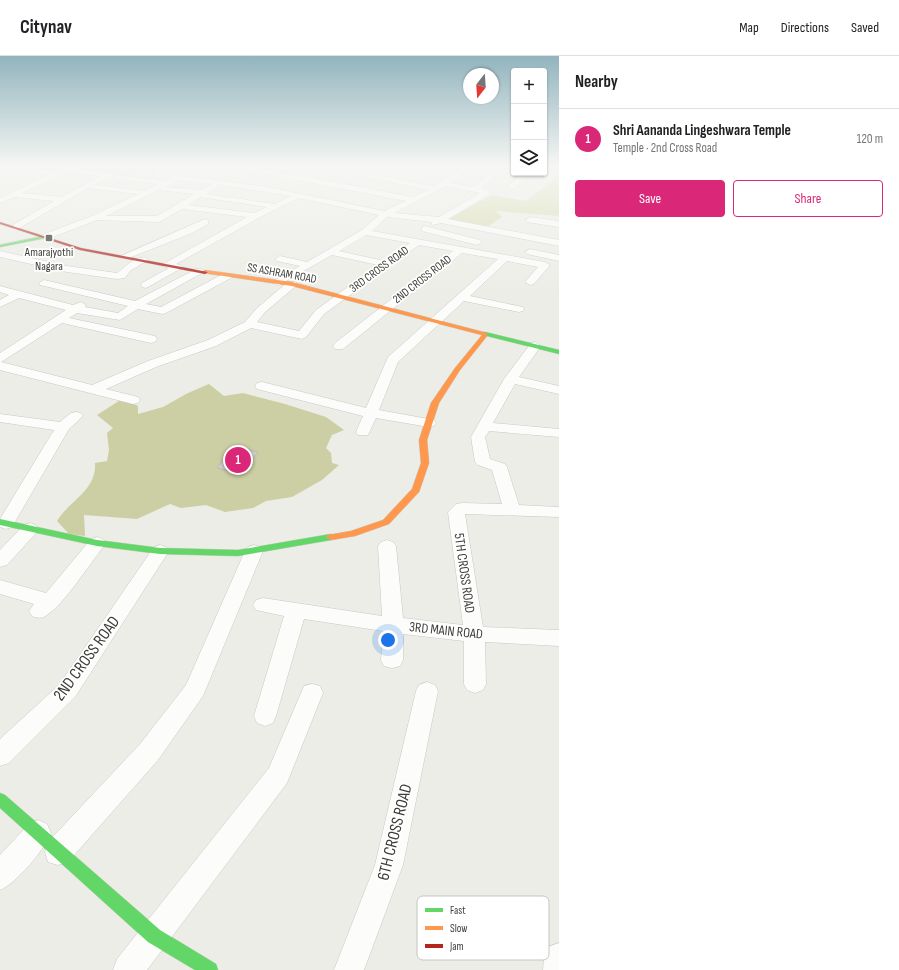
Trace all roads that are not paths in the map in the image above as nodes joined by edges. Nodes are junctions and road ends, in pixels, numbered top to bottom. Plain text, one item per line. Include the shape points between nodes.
1 (44, 210) edge
2 (113, 210) edge
3 (177, 210) edge
4 (208, 210) edge
5 (268, 210) edge
6 (366, 210) edge
7 (394, 210) edge
8 (457, 210) edge
9 (385, 214) junction
10 (256, 216) junction
11 (95, 218) junction
12 (167, 220) junction
13 (440, 220) junction
14 (530, 220) dead end
15 (190, 221) dead end
16 (541, 221) junction
17 (0, 223) edge
18 (559, 224) edge
19 (16, 227) junction
20 (154, 227) dead end
21 (425, 229) junction
22 (365, 232) junction
23 (45, 237) junction
24 (527, 237) junction
25 (413, 241) junction
26 (559, 243) edge
27 (486, 244) dead end
28 (0, 246) edge
29 (460, 250) junction
30 (523, 251) dead end
31 (331, 252) junction
32 (0, 254) edge
33 (126, 256) junction
34 (505, 258) junction
35 (559, 258) edge
36 (280, 259) dead end
37 (143, 260) junction
38 (385, 264) junction
39 (309, 265) junction
40 (173, 266) junction
41 (67, 269) junction
42 (199, 270) junction
43 (227, 276) junction
44 (279, 282) junction
45 (530, 282) dead end
46 (44, 283) junction
47 (292, 284) junction
48 (146, 285) dead end
49 (0, 289) edge
50 (18, 294) junction
51 (340, 297) junction
52 (461, 297) junction
53 (86, 302) dead end
54 (0, 304) edge
55 (136, 305) junction
56 (75, 309) junction
57 (385, 309) junction
58 (519, 309) dead end
59 (60, 319) junction
60 (432, 322) junction
61 (249, 324) junction
62 (485, 335) junction
63 (151, 339) dead end
64 (340, 346) dead end
65 (535, 346) junction
66 (559, 352) edge
67 (0, 359) edge
68 (0, 366) edge
69 (511, 379) junction
70 (262, 386) dead end
71 (95, 389) junction
72 (559, 390) edge
73 (133, 400) dead end
74 (371, 412) junction
75 (76, 416) dead end
76 (0, 418) edge
77 (429, 423) junction
78 (484, 426) junction
79 (64, 427) junction
80 (363, 432) dead end
81 (559, 433) edge
82 (512, 509) junction
83 (559, 512) edge
84 (3, 523) edge
85 (30, 529) junction
86 (96, 543) junction
87 (387, 546) dead end
88 (160, 551) junction
89 (254, 551) junction
90 (0, 561) edge
91 (0, 587) edge
92 (263, 605) dead end
93 (296, 610) junction
94 (393, 625) junction
95 (474, 634) junction
96 (559, 638) edge
97 (392, 660) dead end
98 (475, 684) dead end
99 (427, 691) dead end
100 (312, 693) dead end
101 (265, 716) dead end
102 (0, 755) edge
103 (0, 799) edge
104 (38, 833) junction
105 (58, 852) junction
106 (0, 876) edge
107 (154, 936) junction
108 (559, 958) edge
109 (128, 970) edge
110 (210, 970) edge
111 (349, 970) edge
112 (558, 970) edge

1 - 19 street
2 - 11 street
3 - 12 street
4 - 10 street
5 - 10 street
6 - 9 street
7 - 9 street
8 - 13 street, 3RD CROSS ROAD
9 - 13 street
9 - 22 street
10 - 40 street
11 - 12 street
11 - 23 street
12 - 20 street
13 - 21 street, 3RD CROSS ROAD
13 - 24 street
14 - 16 street
15 - 33 street via 205,222 189,232
16 - 18 street
16 - 24 street
17 - 19 street, SS ASHRAM ROAD
19 - 23 street, SS ASHRAM ROAD
21 - 25 street, 3RD CROSS ROAD
21 - 27 street
22 - 25 street
22 - 31 street
23 - 28 street
23 - 33 street, SS ASHRAM ROAD via 80,249
24 - 26 street
25 - 29 street
25 - 38 street, 3RD CROSS ROAD
29 - 34 street
29 - 57 street, 2ND CROSS ROAD
30 - 35 street
31 - 38 street
31 - 39 street
32 - 41 street
33 - 37 street, SS ASHRAM ROAD
34 - 45 street via 544,265
34 - 52 street
36 - 39 street
37 - 40 street, SS ASHRAM ROAD
37 - 41 street via 119,276
38 - 51 street, 3RD CROSS ROAD
39 - 44 street
40 - 42 street, SS ASHRAM ROAD
40 - 48 street
41 - 46 street
42 - 43 street, SS ASHRAM ROAD
42 - 55 street
43 - 44 street, SS ASHRAM ROAD
43 - 55 street via 162,311
44 - 47 street, SS ASHRAM ROAD
46 - 50 street
46 - 55 street
47 - 51 street, SS ASHRAM ROAD
47 - 61 street
49 - 50 street
50 - 54 street
50 - 56 street
51 - 57 street, SS ASHRAM ROAD
51 - 61 street, 3RD CROSS ROAD via 320,312 302,335
52 - 58 street
52 - 60 street
53 - 56 street
55 - 56 street via 120,317
56 - 59 street
57 - 60 street, SS ASHRAM ROAD
57 - 64 street, 2ND CROSS ROAD
59 - 63 street
59 - 67 street
60 - 62 street, SS ASHRAM ROAD
60 - 74 street via 392,360
61 - 71 street via 212,342
62 - 65 street, SS ASHRAM ROAD
62 - 77 street via 457,368 435,403
65 - 66 street, SS ASHRAM ROAD
65 - 69 street
68 - 71 street
69 - 72 street
69 - 78 street
70 - 74 street
71 - 73 street
74 - 77 street
74 - 80 street
75 - 79 street
76 - 79 street
77 - 89 street via 423,440 425,463 416,490 386,522 352,534
78 - 81 street
78 - 82 street via 478,437 483,462 499,467
79 - 84 street
82 - 83 street
82 - 95 street, 5TH CROSS ROAD via 462,508 456,512
84 - 85 street
85 - 86 street
85 - 90 street
86 - 88 street
86 - 91 street via 45,606
87 - 94 street
88 - 89 street
88 - 102 street, 2ND CROSS ROAD via 67,691
89 - 105 street via 195,690 149,752
92 - 93 street, 3RD MAIN ROAD
93 - 94 street, 3RD MAIN ROAD
93 - 101 street
94 - 95 street, 3RD MAIN ROAD
94 - 97 street
95 - 96 street, 3RD MAIN ROAD
95 - 98 street
99 - 111 street, 6TH CROSS ROAD via 389,865
100 - 107 street via 278,775
103 - 104 street
104 - 105 street
104 - 106 street
105 - 107 street
107 - 109 street
107 - 110 street
108 - 112 street

